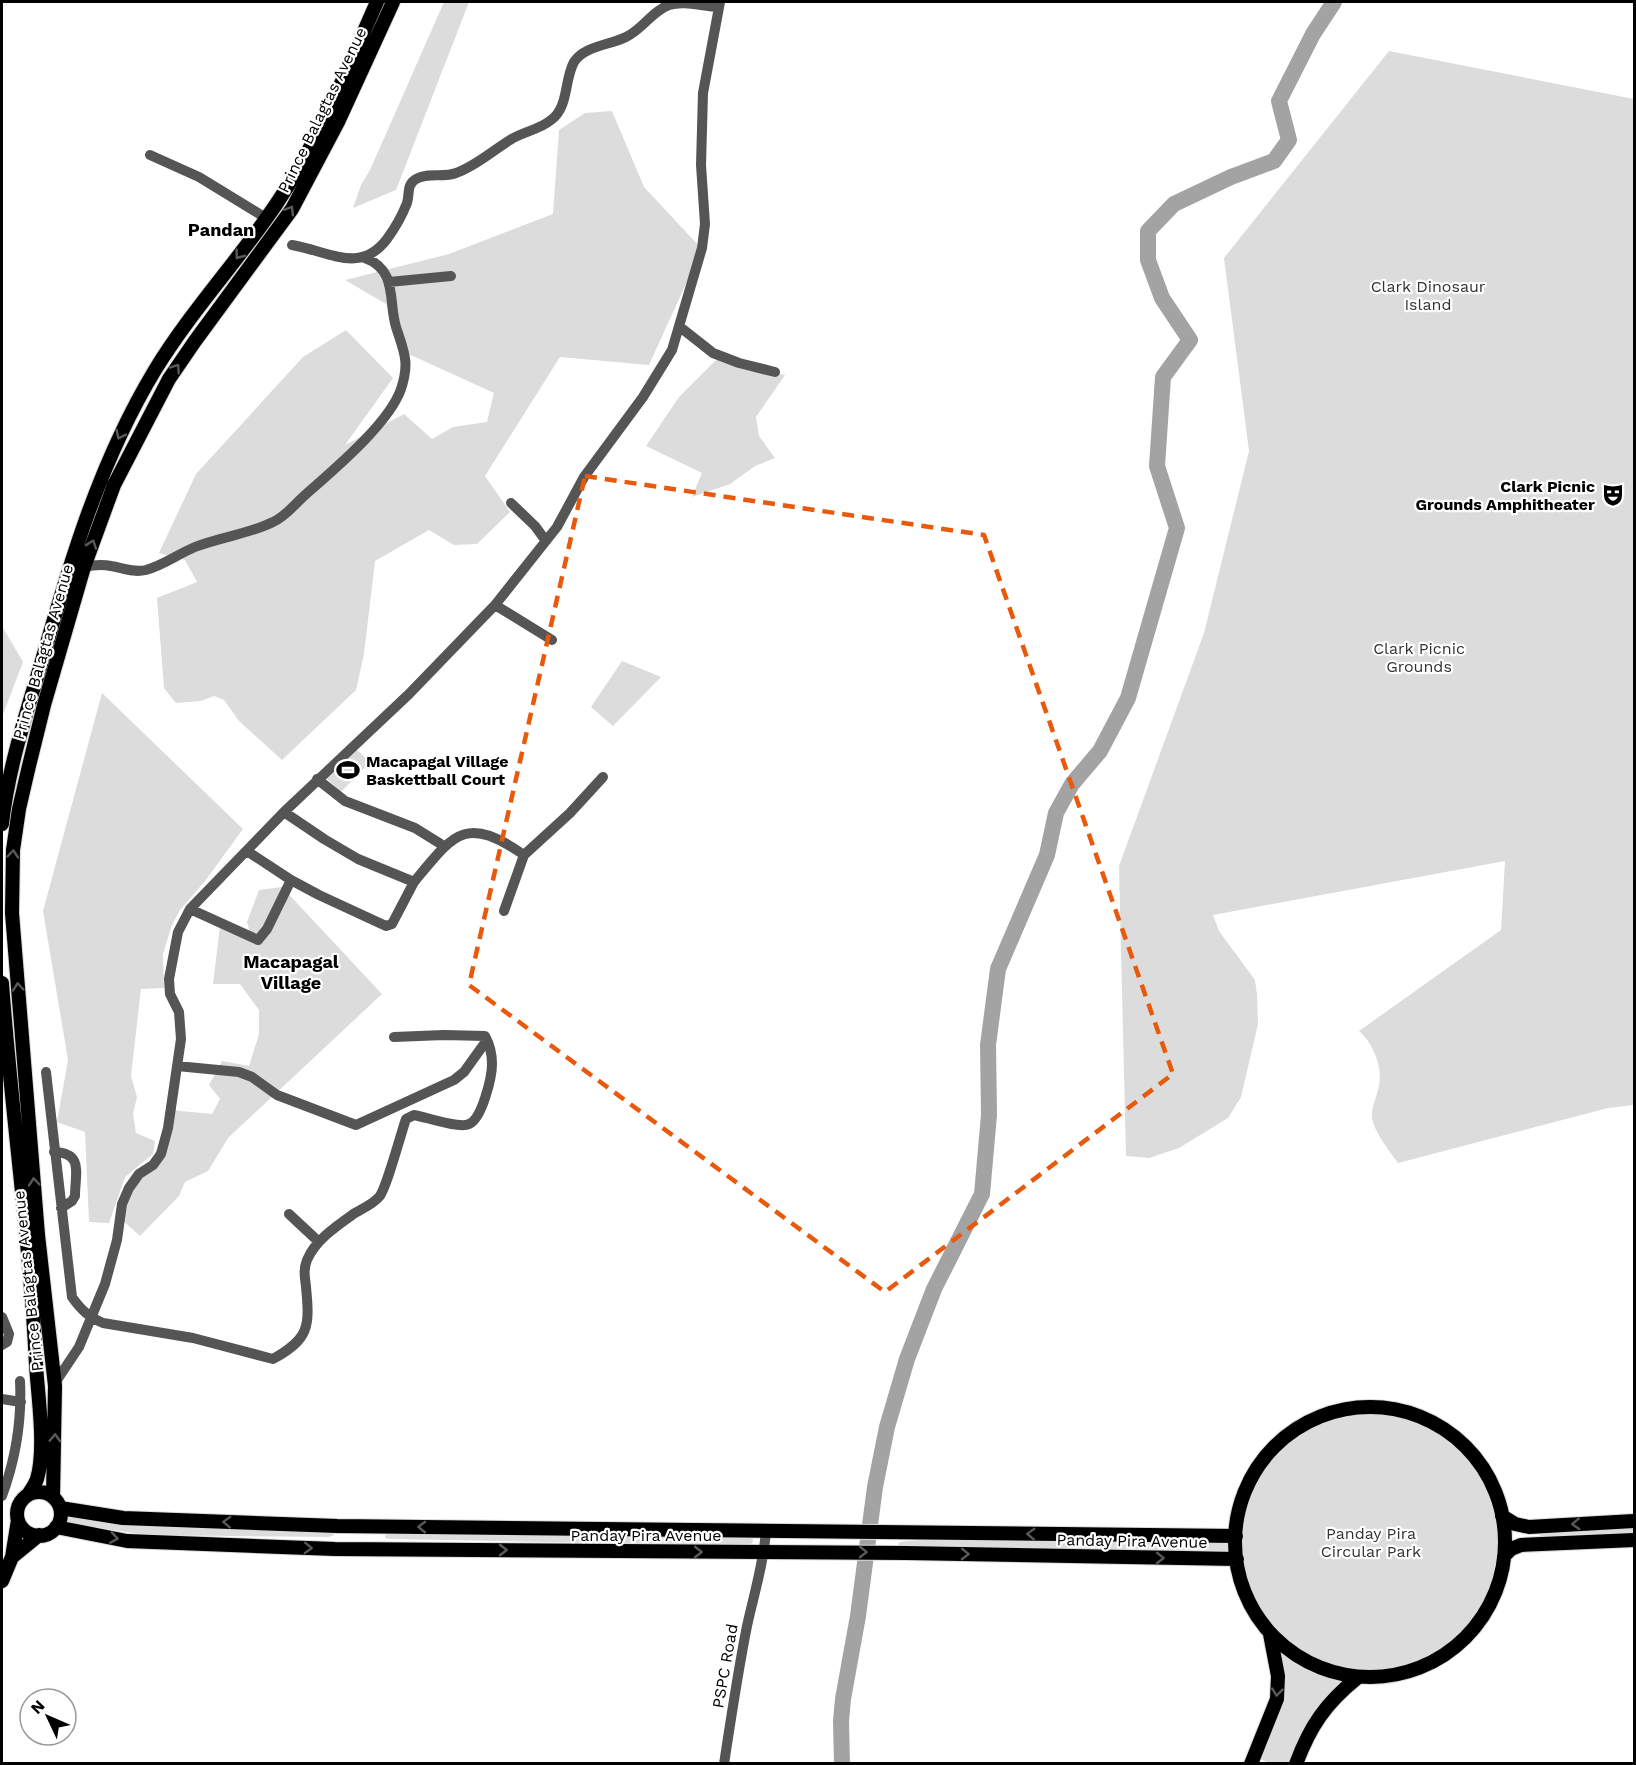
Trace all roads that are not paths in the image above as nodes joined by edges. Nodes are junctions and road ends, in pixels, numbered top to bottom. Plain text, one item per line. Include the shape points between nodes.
1 (377, 2) edge
2 (393, 2) edge
3 (719, 4) edge
4 (150, 155) dead end
5 (267, 218) junction
6 (292, 245) dead end
7 (365, 258) junction
8 (450, 276) dead end
9 (388, 282) junction
10 (680, 327) junction
11 (775, 372) dead end
12 (511, 503) dead end
13 (546, 541) junction
14 (84, 567) junction
15 (495, 605) junction
16 (552, 640) dead end
17 (603, 777) dead end
18 (316, 779) junction
19 (284, 812) junction
20 (2, 824) edge
21 (444, 846) junction
22 (247, 850) junction
23 (524, 855) junction
24 (291, 880) junction
25 (414, 882) junction
26 (190, 909) junction
27 (7, 911) edge
28 (504, 911) dead end
29 (2, 983) edge
30 (394, 1037) dead end
31 (487, 1040) junction
32 (177, 1065) junction
33 (46, 1072) dead end
34 (54, 1152) junction
35 (61, 1208) junction
36 (289, 1214) dead end
37 (319, 1242) junction
38 (2, 1317) edge
39 (92, 1319) junction
40 (2, 1345) edge
41 (20, 1381) dead end
42 (55, 1386) junction
43 (2, 1399) edge
44 (21, 1402) junction
45 (28, 1495) junction
46 (2, 1496) edge
47 (57, 1502) junction
48 (1503, 1516) junction
49 (18, 1520) junction
50 (1635, 1521) edge
51 (337, 1526) junction
52 (56, 1527) junction
53 (760, 1530) junction
54 (39, 1536) junction
55 (1236, 1536) junction
56 (1635, 1540) edge
57 (335, 1549) junction
58 (759, 1552) junction
59 (1504, 1556) junction
60 (12, 1557) junction
61 (1237, 1559) junction
62 (2, 1581) edge
63 (1270, 1634) junction
64 (1357, 1678) junction
65 (724, 1764) edge
66 (1251, 1764) edge
67 (1296, 1764) edge

1 - 5 main road, Prince Balagtas Avenue via 301,163
14 -> 2 main road, Prince Balagtas Avenue via 114,485 147,418 195,341 292,209 338,122
3 - 7 street via 671,4 636,32 579,55 552,120 457,173 423,176 410,184 395,227 378,251
3 - 10 street via 703,93 701,165 705,224
4 - 5 street via 199,177
5 -> 20 main road, Prince Balagtas Avenue via 156,369 112,452 70,563 12,766
6 - 7 street via 340,258
7 - 9 street via 376,262
8 - 9 street
9 - 14 street via 406,359 401,389 377,426 339,465 272,523 194,548 147,570 134,572 109,565
10 - 11 street via 713,353
10 - 13 street via 672,350 643,397 584,477
12 - 13 street
13 - 15 street
27 -> 14 main road, Prince Balagtas Avenue via 19,809
15 - 16 street
15 - 18 street via 410,694
17 - 23 street
18 - 19 street
18 - 21 street via 345,801 410,826
19 - 22 street
19 - 25 street via 358,859
21 - 23 street via 465,832 477,832
21 - 25 street
22 - 24 street
22 - 26 street
23 - 28 street
24 - 25 street via 389,926
24 - 26 street via 258,940
26 - 32 street via 178,932 169,979 170,994 179,1012 181,1039
42 -> 27 main road, Prince Balagtas Avenue
29 - 45 main road, Prince Balagtas Avenue via 38,1389 39,1466
30 - 31 street via 482,1035
31 - 32 street via 454,1080 356,1125 277,1095 239,1072
31 - 37 street via 492,1064 475,1120 460,1125 414,1115 406,1119 383,1192
32 - 39 street via 161,1154 129,1188 114,1255
33 - 34 street
34 - 35 street
34 - 35 street via 72,1155 76,1162 75,1196
35 - 39 street via 72,1297
36 - 37 street
37 - 39 street via 304,1268 306,1332 290,1350 273,1359 193,1338
38 - 40 street via 9,1334
39 - 42 street
41 - 44 street
47 -> 42 main road, Prince Balagtas Avenue
43 - 44 street
44 - 46 street via 18,1438
45 - 47 main road via 41,1492
45 - 49 main road via 19,1506
51 -> 47 main road, Panday Pira Avenue via 123,1518
47 - 52 main road via 60,1521
50 -> 48 main road via 1529,1527
48 - 55 main road via 1484,1468 1450,1430 1404,1408 1347,1408 1300,1426 1261,1461 1247,1488
48 - 59 main road
49 - 54 main road via 26,1531
49 - 60 main road
53 -> 51 main road, Panday Pira Avenue
51 - 57 main road
52 - 54 main road
52 -> 57 main road, Panday Pira Avenue via 127,1541
55 -> 53 main road, Panday Pira Avenue
53 - 58 street, PSPC Road
54 - 60 main road
55 - 61 main road
56 - 59 main road via 1521,1545
57 -> 58 main road, Panday Pira Avenue
58 -> 61 main road, Panday Pira Avenue
58 - 65 street, PSPC Road
59 - 64 main road via 1488,1606 1455,1646 1409,1672
60 - 62 main road
61 - 63 main road via 1249,1599
63 - 64 main road via 1311,1665 1333,1675
63 -> 66 main road via 1278,1676 1277,1699
64 - 67 main road via 1317,1720

